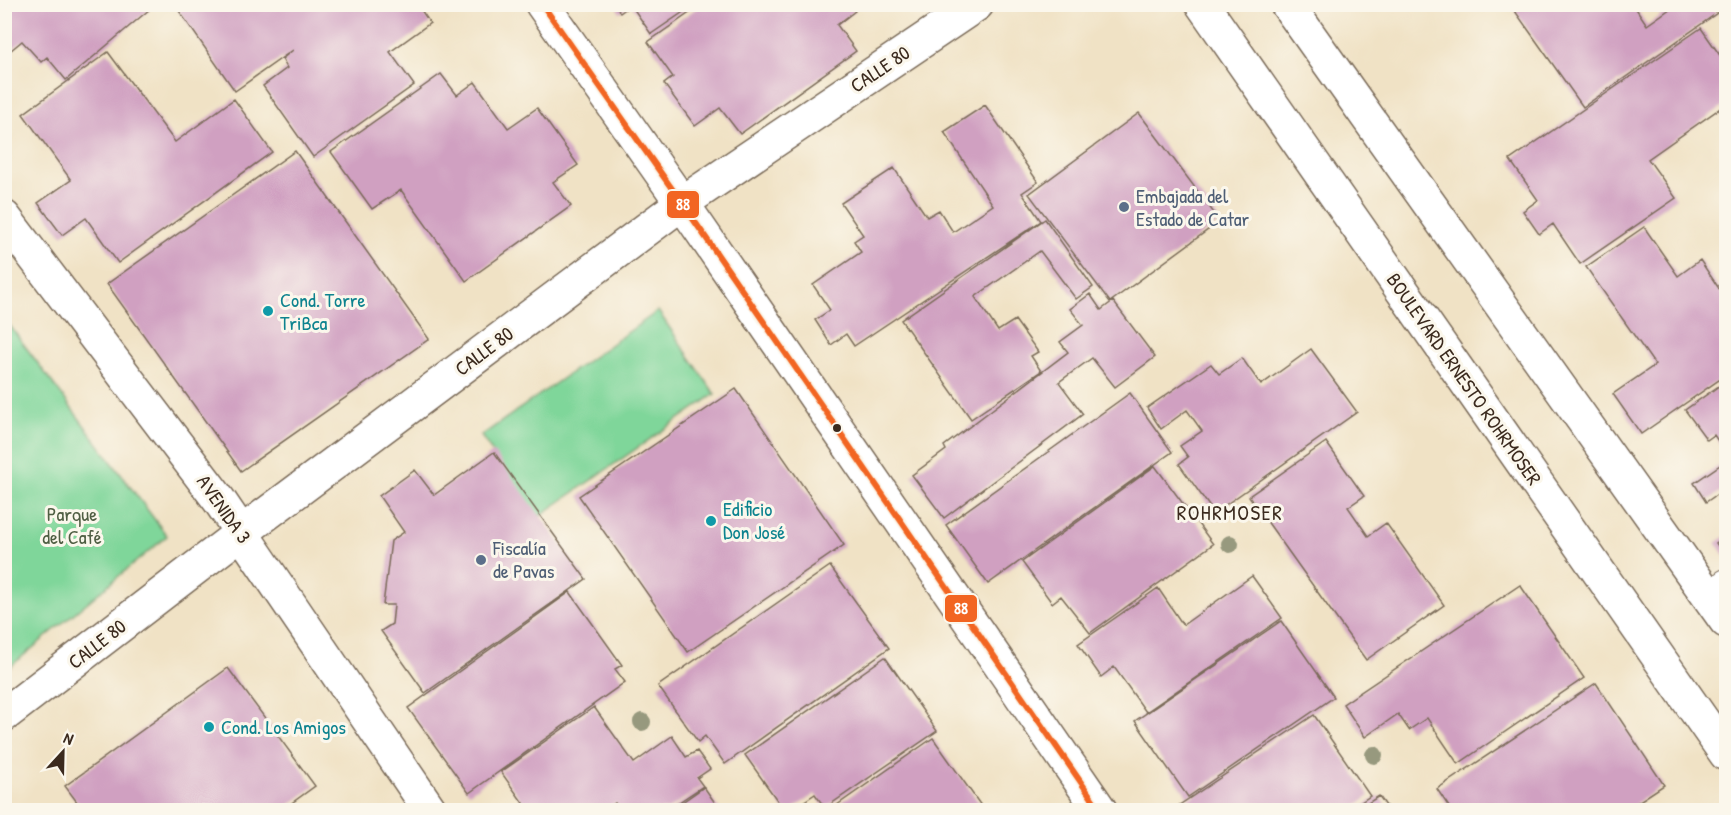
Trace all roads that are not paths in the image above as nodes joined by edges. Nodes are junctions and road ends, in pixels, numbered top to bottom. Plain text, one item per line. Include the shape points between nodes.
1 (542, 4) edge
2 (977, 4) edge
3 (1202, 4) edge
4 (1287, 4) edge
5 (682, 203) junction
6 (4, 218) edge
7 (241, 533) junction
8 (1720, 600) edge
9 (4, 715) edge
10 (1726, 754) edge
11 (430, 810) edge
12 (1100, 810) edge

1 - 5 street
2 - 5 street, CALLE 80
3 - 10 street, BOULEVARD ERNESTO ROHRMOSER
4 - 8 street
5 - 7 street, CALLE 80
5 - 12 street
6 - 7 street, AVENIDA 3
7 - 9 street, CALLE 80
7 - 11 street, AVENIDA 3

